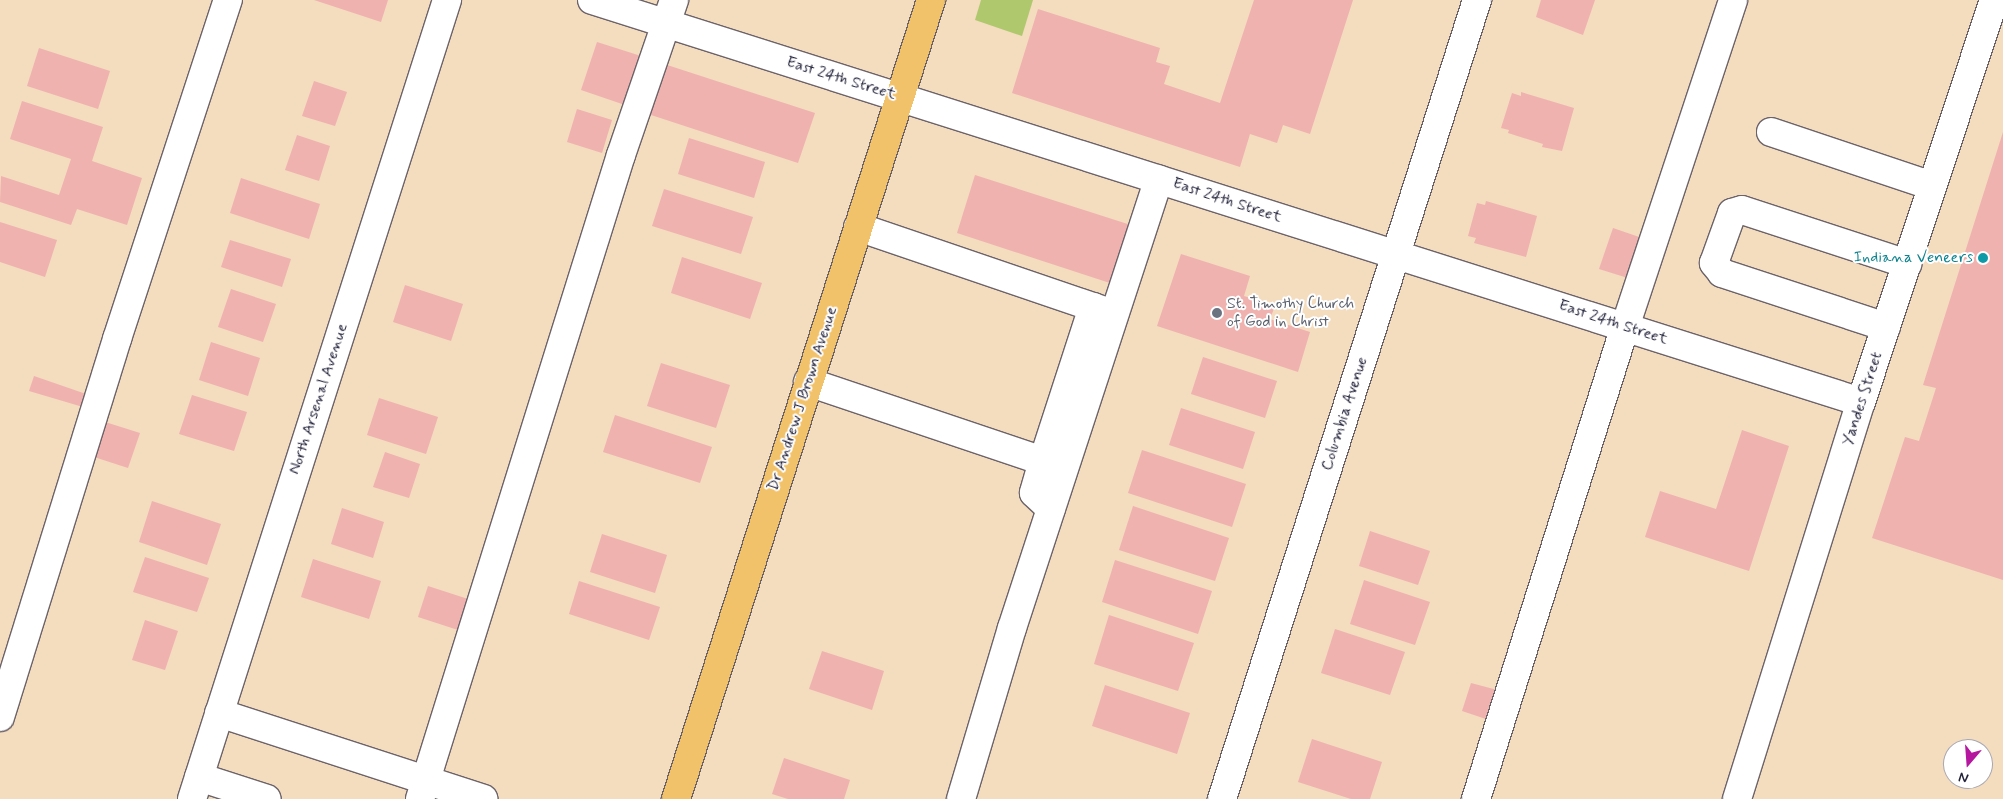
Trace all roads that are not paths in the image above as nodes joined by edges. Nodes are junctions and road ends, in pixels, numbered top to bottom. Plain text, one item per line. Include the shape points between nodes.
1 (228, 0) edge
2 (447, 0) edge
3 (592, 0) edge
4 (930, 0) edge
5 (1477, 0) edge
6 (1733, 0) edge
7 (1994, 0) edge
8 (671, 12) edge
9 (900, 97) junction
10 (1771, 132) dead end
11 (1160, 179) junction
12 (1932, 186) junction
13 (858, 227) junction
14 (1396, 254) junction
15 (1907, 264) junction
16 (1104, 311) junction
17 (1625, 327) junction
18 (1886, 327) junction
19 (808, 382) junction
20 (1861, 402) junction
21 (1043, 461) junction
22 (1051, 509) junction
23 (219, 713) junction
24 (0, 717) edge
25 (195, 788) edge
26 (423, 790) edge
27 (267, 799) edge
28 (483, 799) edge
29 (676, 799) edge
30 (961, 799) edge
31 (1222, 799) edge
32 (1476, 799) edge
33 (1738, 799) edge

1 - 24 street via 120,330
2 - 23 street, North Arsenal Avenue
3 - 8 street, East 24th Street
4 - 9 main road, Dr Andrew J Brown Avenue
5 - 14 street, Columbia Avenue
6 - 17 street
7 - 12 street, Yandes Street
8 - 9 street, East 24th Street
8 - 26 street via 618,164
9 - 11 street, East 24th Street
9 - 13 main road, Dr Andrew J Brown Avenue
10 - 12 street
11 - 14 street, East 24th Street
11 - 16 street
12 - 15 street, Yandes Street
13 - 16 street
13 - 19 main road, Dr Andrew J Brown Avenue
14 - 17 street, East 24th Street
14 - 31 street, Columbia Avenue
15 - 18 street, Yandes Street
15 - 18 street via 1742,210 1732,213 1714,263 1722,273
16 - 21 street
16 - 22 street
17 - 20 street, East 24th Street
17 - 32 street
18 - 20 street, Yandes Street
19 - 21 street
19 - 29 main road, Dr Andrew J Brown Avenue
20 - 33 street, Yandes Street
21 - 22 street via 1034,493
22 - 30 street
23 - 25 street, North Arsenal Avenue
23 - 26 street
25 - 27 street
26 - 28 street

